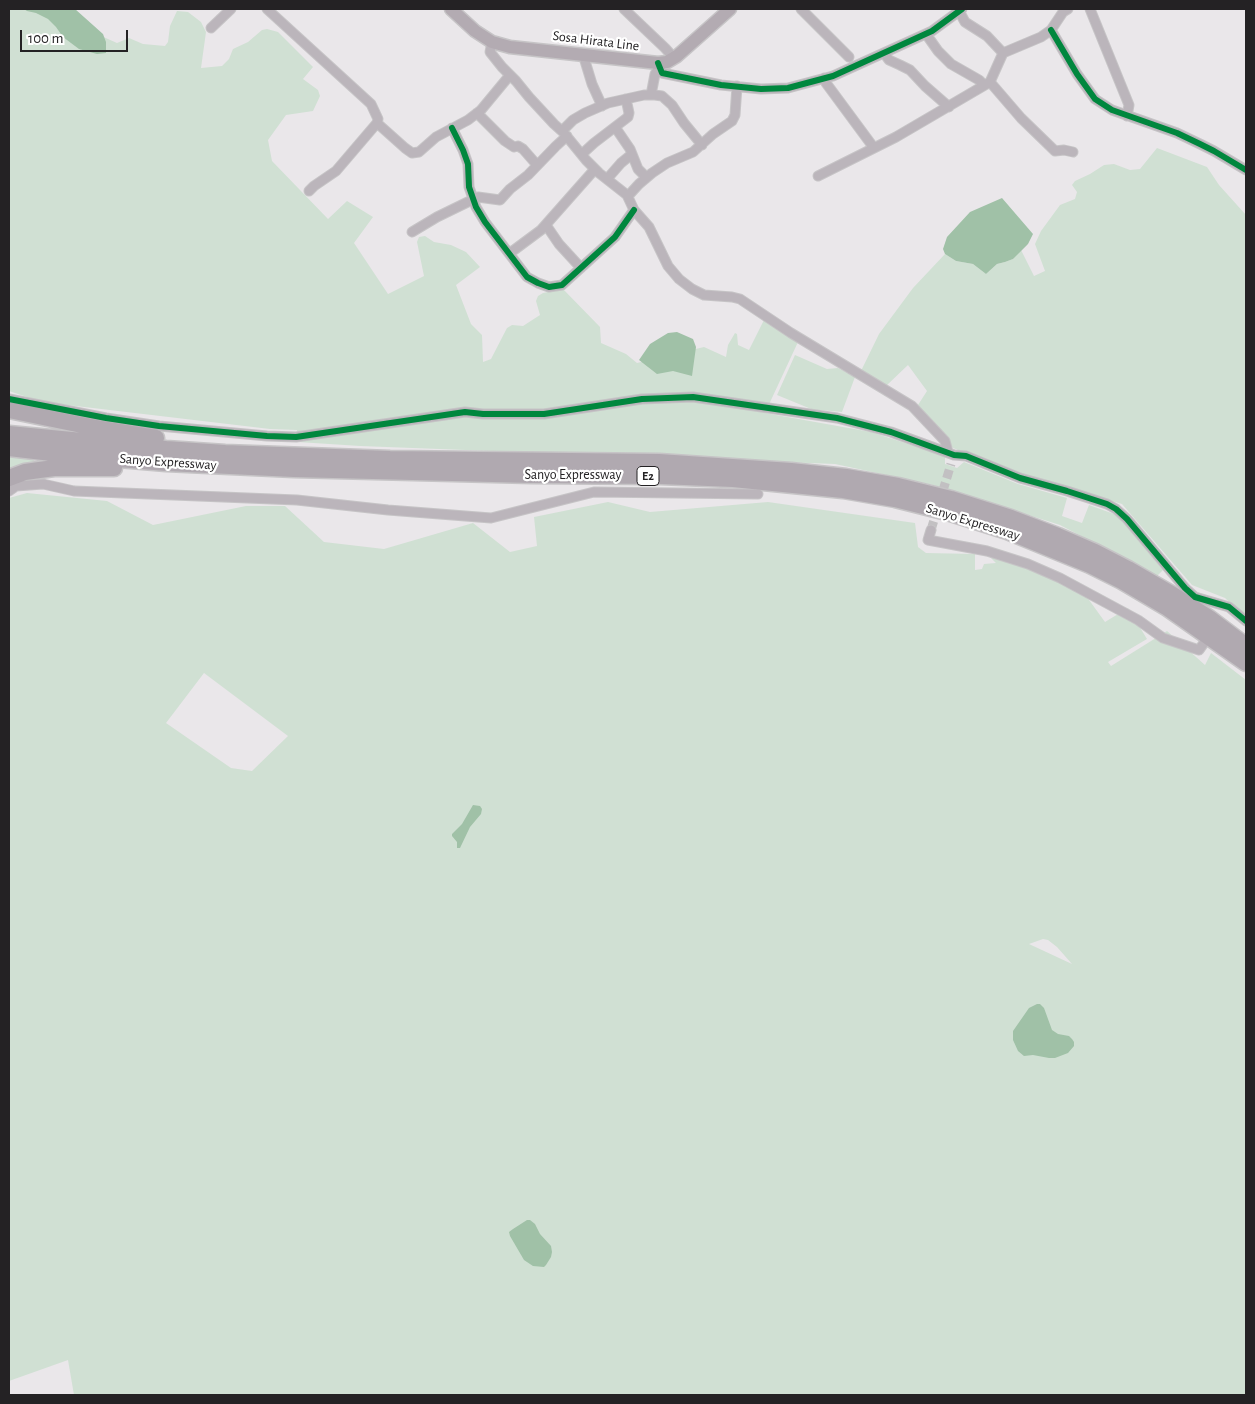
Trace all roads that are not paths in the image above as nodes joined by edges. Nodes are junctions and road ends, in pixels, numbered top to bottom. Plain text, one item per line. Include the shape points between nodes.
1 (231, 9) edge
2 (267, 9) edge
3 (451, 9) edge
4 (624, 9) edge
5 (730, 9) edge
6 (801, 9) edge
7 (1068, 9) edge
8 (1090, 9) edge
9 (961, 10) edge
10 (211, 28) dead end
11 (1051, 30) junction
12 (926, 34) junction
13 (492, 42) junction
14 (884, 53) junction
15 (1003, 53) junction
16 (585, 55) junction
17 (849, 57) dead end
18 (674, 58) junction
19 (659, 66) junction
20 (510, 75) junction
21 (824, 78) junction
22 (987, 84) junction
23 (737, 86) junction
24 (651, 95) junction
25 (626, 99) junction
26 (602, 106) junction
27 (948, 107) junction
28 (477, 113) junction
29 (1127, 116) junction
30 (377, 123) junction
31 (615, 127) junction
32 (452, 128) junction
33 (565, 134) junction
34 (702, 145) junction
35 (874, 148) junction
36 (1073, 152) dead end
37 (582, 154) junction
38 (632, 154) junction
39 (537, 165) junction
40 (595, 169) junction
41 (1246, 170) edge
42 (818, 176) dead end
43 (646, 177) junction
44 (607, 179) junction
45 (309, 191) dead end
46 (628, 196) junction
47 (474, 199) junction
48 (634, 210) junction
49 (546, 224) junction
50 (412, 232) dead end
51 (510, 253) junction
52 (581, 268) junction
53 (9, 398) edge
54 (9, 410) edge
55 (9, 434) edge
56 (9, 448) edge
57 (225, 453) junction
58 (951, 453) junction
59 (950, 464) tunnel mouth
60 (294, 469) junction
61 (9, 478) edge
62 (9, 491) edge
63 (758, 494) dead end
64 (931, 530) dead end
65 (1246, 621) edge
66 (1206, 640) dead end
67 (1246, 646) edge
68 (1246, 663) edge

1 - 10 street
2 - 30 street via 371,104
3 - 13 main road, Sosa Hirata Line
4 - 18 street
5 - 18 main road, Sosa Hirata Line
6 - 17 street
7 - 11 street
8 - 29 street via 1129,105
9 - 12 street
9 - 15 street via 965,22 988,36
11 - 15 street
11 - 29 street via 1095,99
12 - 14 street
12 - 22 street via 951,64
13 - 16 main road, Sosa Hirata Line
13 - 20 street via 490,52
14 - 21 street
14 - 27 street via 889,60 910,70
15 - 22 street
16 - 19 main road, Sosa Hirata Line
16 - 26 street via 589,77
18 - 19 main road, Sosa Hirata Line
19 - 23 street via 662,73
19 - 24 street
20 - 28 street
20 - 33 street
21 - 23 street via 788,88
21 - 35 street
22 - 27 street
22 - 36 street via 1054,151
23 - 34 street via 732,121
24 - 25 street
24 - 34 street via 662,96 672,105
25 - 26 street
25 - 31 street via 628,117
26 - 33 street via 573,120
27 - 35 street
28 - 32 street
28 - 39 street via 504,141 514,148 524,149
29 - 41 street via 1200,144
30 - 32 street via 412,153 419,152
30 - 45 street via 336,170
31 - 37 street
31 - 38 street
32 - 47 street via 468,164
33 - 37 street
33 - 39 street
34 - 43 street
35 - 42 street
37 - 40 street
38 - 43 street via 638,169
38 - 44 street
39 - 47 street via 500,200
40 - 44 street
40 - 49 street
43 - 46 street
44 - 46 street
46 - 48 street
47 - 50 street
47 - 51 street via 485,222
48 - 52 street via 615,237
48 - 58 street via 649,228 668,266 692,289 704,295 740,300 912,406 945,441
49 - 51 street
49 - 52 street
51 - 52 street via 528,277 549,287 562,285
53 - 58 street via 159,426 296,436 465,412 544,414 642,399 693,397 837,418
54 - 57 highway via 198,444
55 - 57 highway, Sanyo Expressway / E2
56 - 60 highway, Sanyo Expressway / E2 via 166,463
57 - 67 highway, Sanyo Expressway / E2 via 390,459 659,462 791,471 898,486 1011,518 1095,552 1210,618
58 - 59 street
58 - 65 street via 1116,509 1195,597
60 - 61 highway via 54,468
60 - 68 highway, Sanyo Expressway / E2 via 733,479 843,490 895,499 1007,531 1090,565 1166,607
62 - 63 street via 16,486 43,484 74,491 297,500 491,518 594,492
64 - 66 street via 928,540 987,551 1060,578 1138,620 1163,638 1199,650

